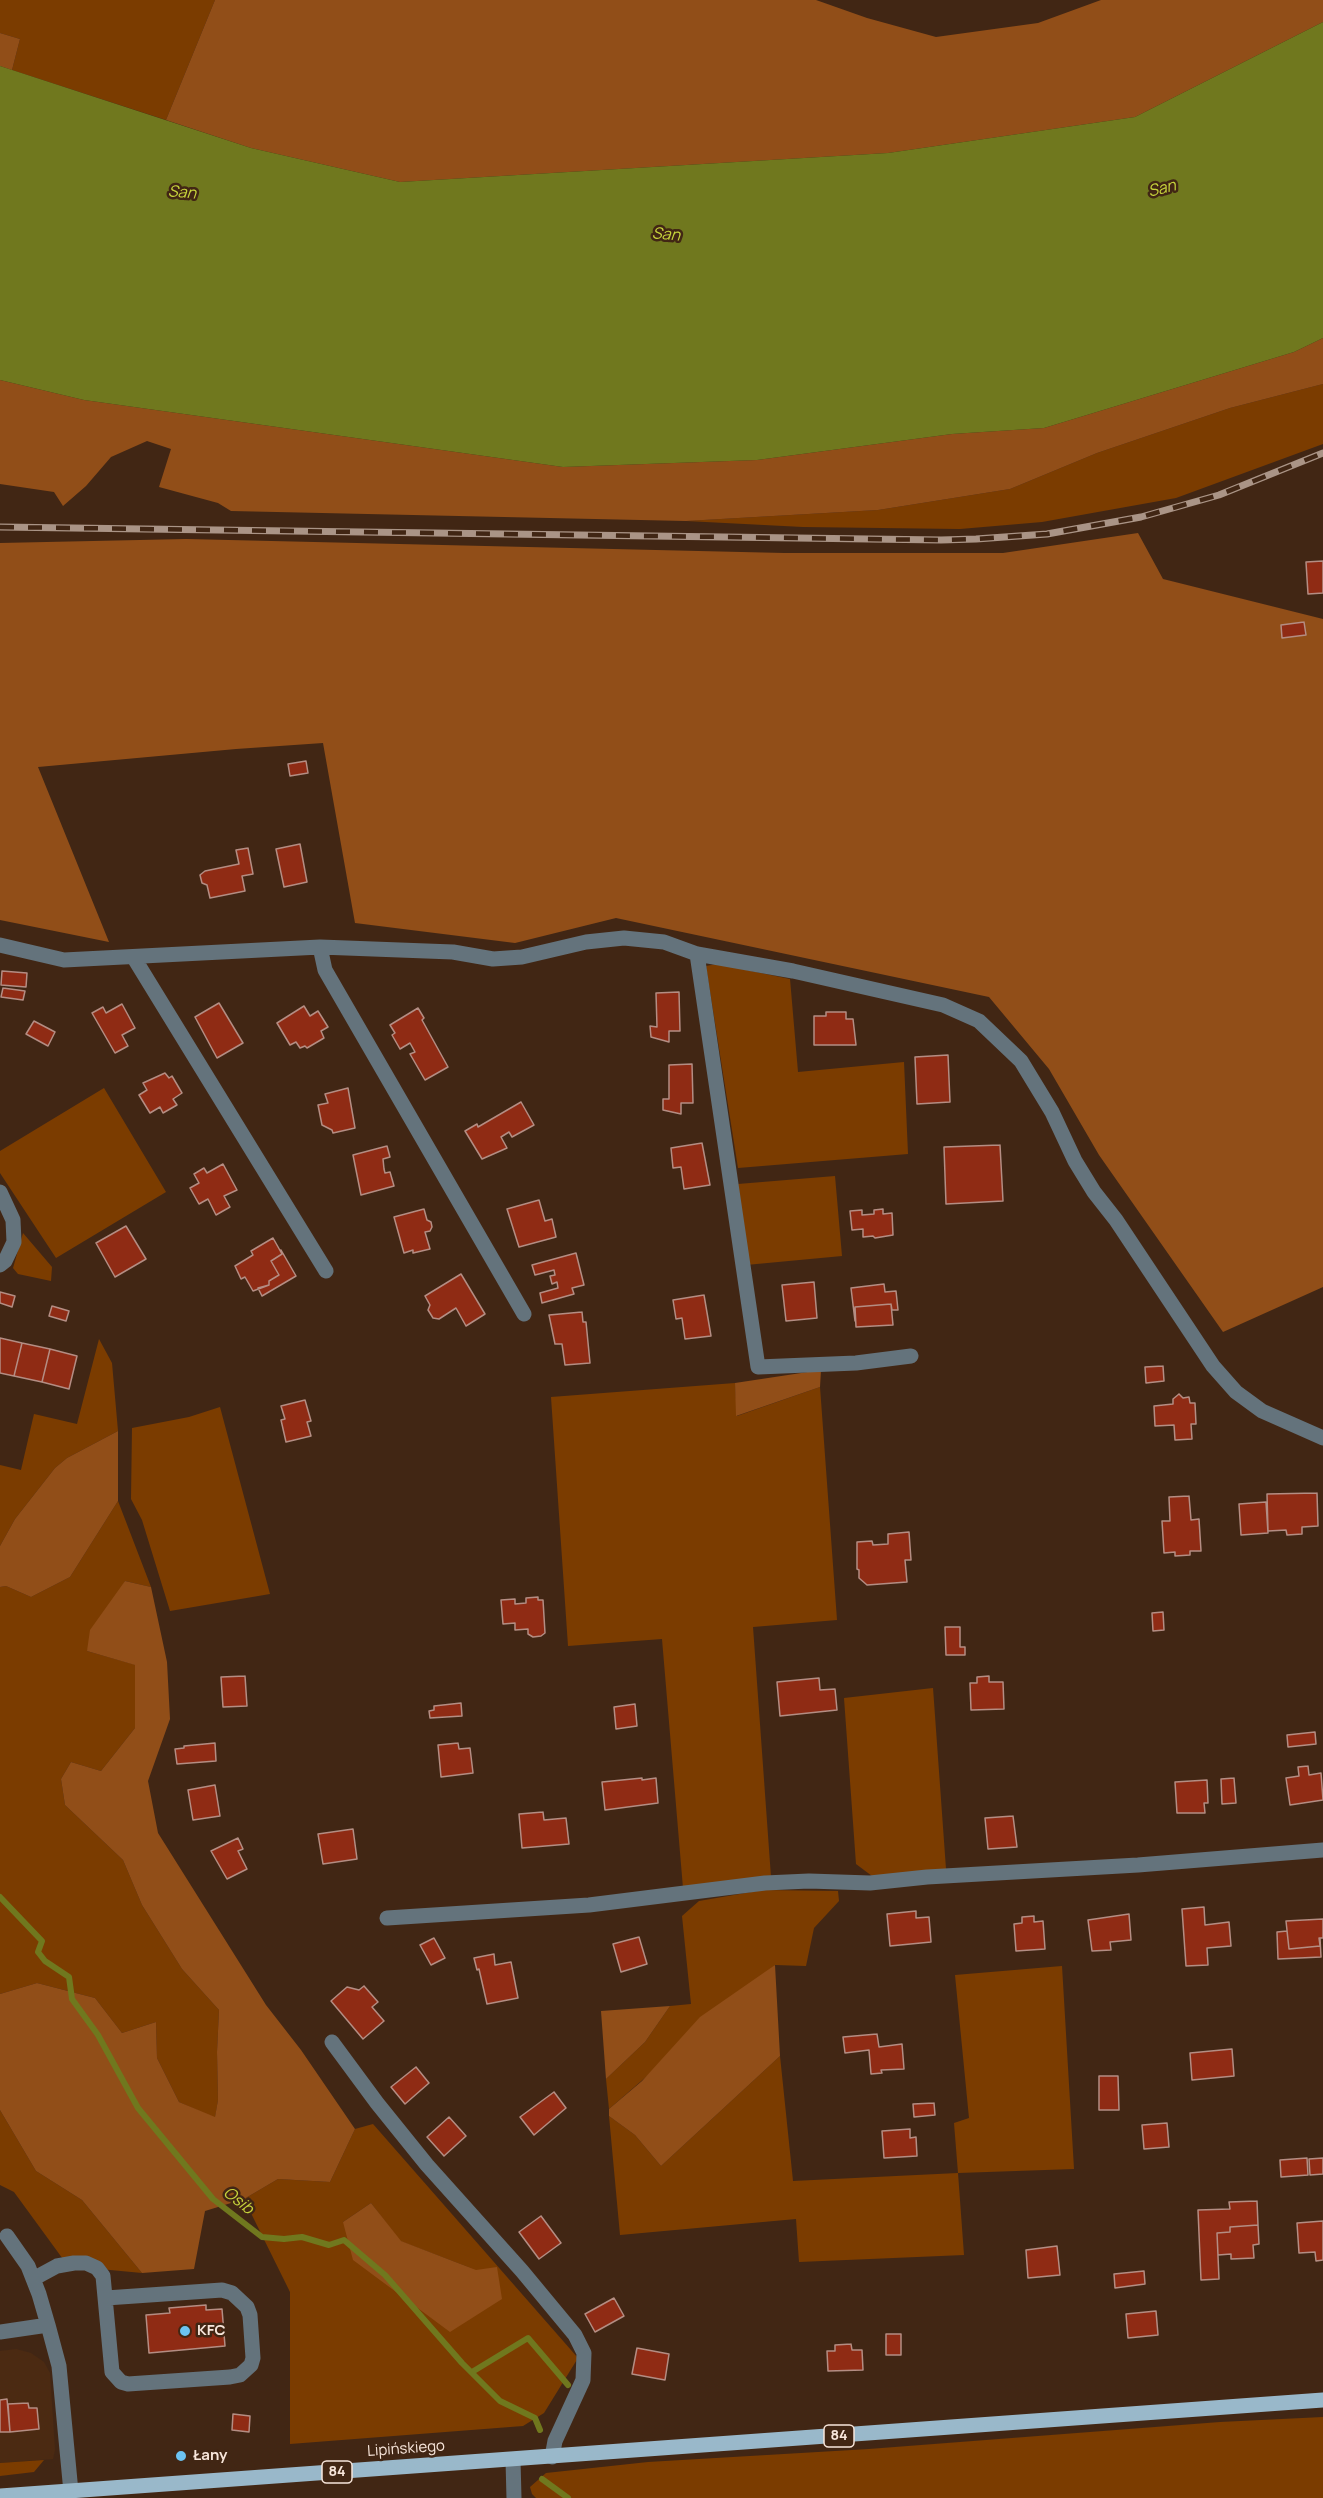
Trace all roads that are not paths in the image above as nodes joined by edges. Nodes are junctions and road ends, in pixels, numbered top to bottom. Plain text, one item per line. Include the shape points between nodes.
1 (0, 945) edge
2 (320, 947) junction
3 (697, 954) junction
4 (134, 958) junction
5 (0, 1192) edge
6 (0, 1265) edge
7 (326, 1271) dead end
8 (524, 1314) dead end
9 (911, 1356) dead end
10 (1323, 1438) edge
11 (1323, 1850) edge
12 (387, 1918) dead end
13 (332, 2042) dead end
14 (6, 2236) dead end
15 (33, 2279) junction
16 (106, 2298) junction
17 (48, 2325) junction
18 (0, 2332) edge
19 (1323, 2400) edge
20 (552, 2457) junction
21 (513, 2460) junction
22 (71, 2492) junction
23 (0, 2496) edge
24 (514, 2498) edge

1 - 4 street via 64,960
2 - 3 street via 453,952 493,959 624,938 664,942
2 - 4 street
2 - 8 street via 326,970
3 - 9 street via 758,1367 856,1363
3 - 10 street via 918,997 979,1022 1021,1061 1094,1192 1214,1366 1236,1392 1262,1411
4 - 7 street
5 - 6 street via 13,1220 14,1242
11 - 12 street via 870,1884 765,1883 590,1905
13 - 20 street via 413,2147 574,2335 584,2353 583,2380 555,2441
14 - 15 street
15 - 16 street via 57,2266 86,2263 103,2276
15 - 17 street
16 - 16 street via 222,2290 240,2299 250,2314 253,2358 247,2371 230,2376 121,2382 112,2372
17 - 18 street
17 - 22 street via 60,2366
19 - 20 main road, Lipińskiego / 84
20 - 21 main road, Lipińskiego / 84
21 - 22 main road, Lipińskiego / 84
21 - 24 street
22 - 23 main road, Lipińskiego / 84

